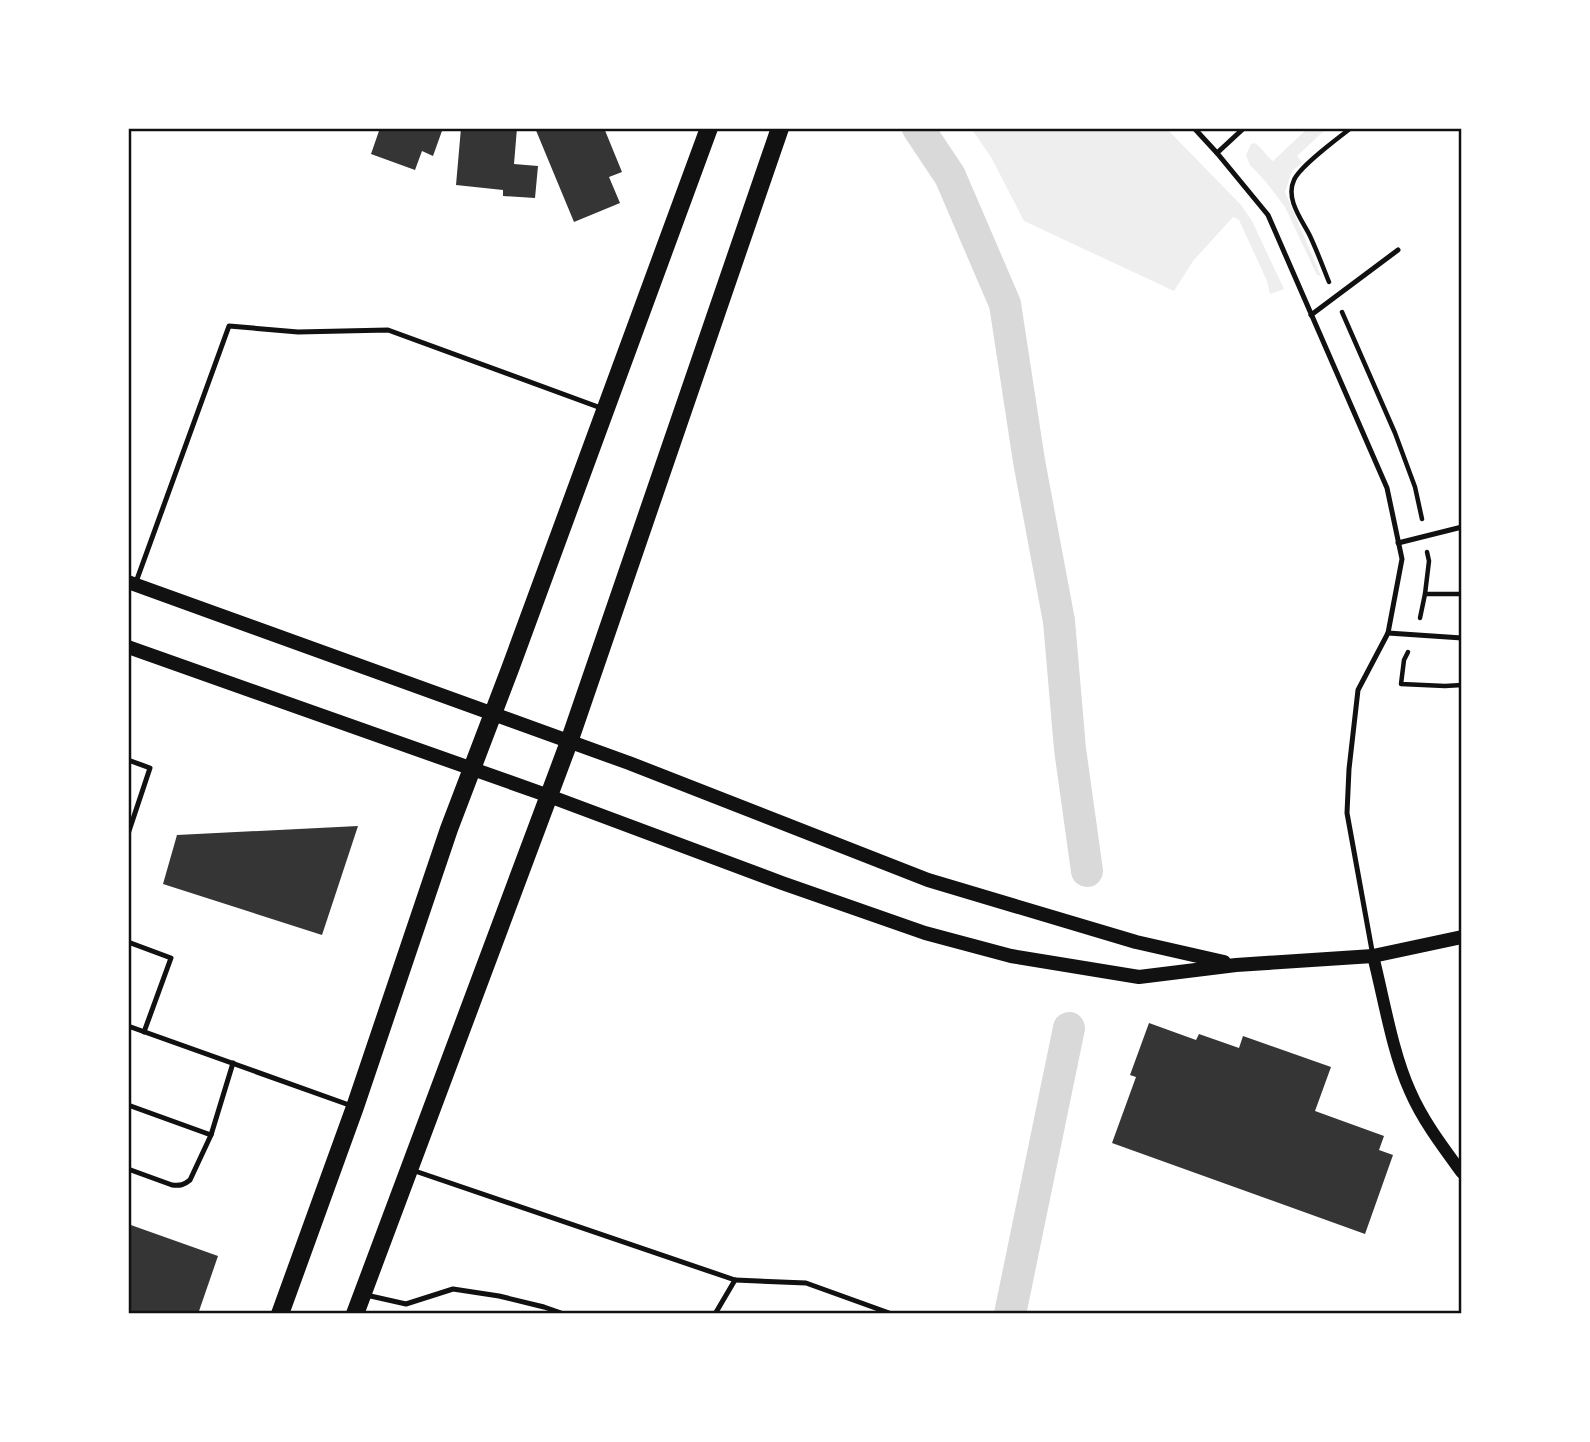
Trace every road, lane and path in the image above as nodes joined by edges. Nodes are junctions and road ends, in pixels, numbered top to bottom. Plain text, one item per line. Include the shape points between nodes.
1 (709, 128) edge
2 (780, 128) edge
3 (1194, 128) edge
4 (1244, 128) edge
5 (1351, 128) edge
6 (1217, 153) junction
7 (1398, 250) dead end
8 (1335, 297) junction
9 (1311, 315) junction
10 (606, 410) junction
11 (1462, 527) edge
12 (1423, 536) junction
13 (1398, 543) junction
14 (132, 584) edge
15 (1424, 594) dead end
16 (1388, 633) junction
17 (1462, 638) edge
18 (128, 647) edge
19 (493, 714) junction
20 (569, 741) junction
21 (128, 760) edge
22 (472, 768) junction
23 (549, 796) junction
24 (128, 834) edge
25 (1462, 937) edge
26 (128, 942) edge
27 (1373, 956) junction
28 (1236, 965) junction
29 (128, 1026) edge
30 (144, 1032) junction
31 (233, 1063) junction
32 (128, 1105) edge
33 (355, 1107) junction
34 (211, 1135) junction
35 (128, 1169) edge
36 (409, 1169) junction
37 (1462, 1173) edge
38 (735, 1280) junction
39 (363, 1294) junction
40 (280, 1314) edge
41 (355, 1314) edge
42 (564, 1314) edge
43 (715, 1314) edge
44 (892, 1314) edge

1 - 10 main road
2 - 20 main road
3 - 6 lane
4 - 6 lane
5 - 8 path via 1292,182 1296,213
6 - 9 lane via 1268,215
7 - 8 lane
8 - 9 lane
8 - 12 path via 1415,487
9 - 13 lane via 1387,488
10 - 14 lane via 388,330 298,332 229,326
10 - 19 main road
11 - 12 lane
12 - 13 lane
12 - 15 path via 1429,561
13 - 16 lane via 1402,559
14 - 19 main road
16 - 17 lane
16 - 27 lane via 1358,690 1349,769 1347,813
18 - 22 main road
19 - 20 main road
19 - 22 main road
20 - 23 main road
20 - 28 main road via 929,880 1136,942
21 - 24 lane via 150,768
22 - 23 main road
22 - 33 main road
23 - 28 main road via 912,929 1011,956 1139,977
23 - 36 main road
25 - 27 main road
26 - 30 lane via 171,958
27 - 28 main road
27 - 37 street via 1409,1090
29 - 30 lane
30 - 31 lane
31 - 33 lane
31 - 34 lane
32 - 34 lane
33 - 40 main road
34 - 35 lane via 190,1180 180,1186
36 - 38 lane
36 - 39 main road
38 - 43 lane
38 - 44 lane via 806,1283
39 - 41 main road
39 - 42 lane via 406,1304 453,1289

